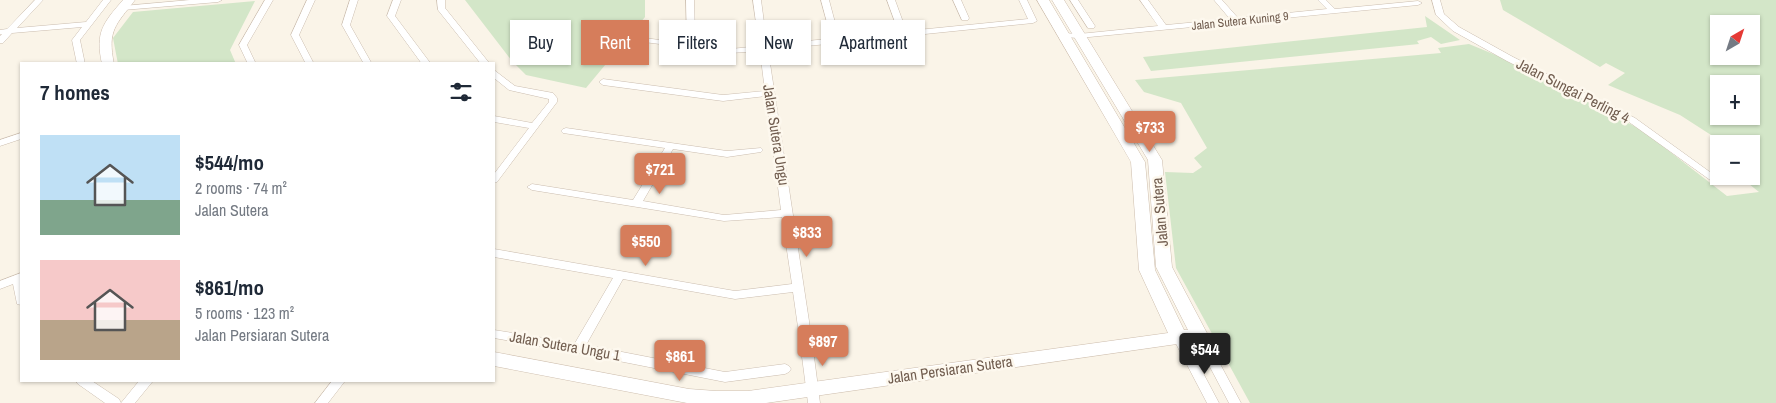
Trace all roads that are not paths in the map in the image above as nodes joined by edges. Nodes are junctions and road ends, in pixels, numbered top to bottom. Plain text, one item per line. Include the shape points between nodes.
1 (39, 0) edge
2 (107, 0) edge
3 (218, 0) edge
4 (270, 0) edge
5 (311, 0) edge
6 (354, 0) edge
7 (396, 0) edge
8 (442, 0) edge
9 (690, 0) edge
10 (757, 0) edge
11 (825, 0) edge
12 (891, 0) edge
13 (957, 0) edge
14 (1023, 0) edge
15 (1043, 0) edge
16 (1058, 0) edge
17 (1074, 0) edge
18 (1144, 0) edge
19 (1218, 0) edge
20 (1322, 0) edge
21 (1436, 0) edge
22 (1418, 3) dead end
23 (126, 4) edge
24 (1334, 12) junction
25 (965, 18) dead end
26 (691, 20) edge
27 (760, 20) edge
28 (830, 20) edge
29 (898, 20) edge
30 (1236, 21) junction
31 (87, 24) junction
32 (1091, 26) dead end
33 (1164, 28) junction
34 (10, 31) junction
35 (0, 32) edge
36 (1063, 36) junction
37 (1079, 36) junction
38 (0, 41) edge
39 (649, 41) edge
40 (811, 43) edge
41 (746, 50) edge
42 (81, 62) edge
43 (108, 62) edge
44 (251, 62) edge
45 (309, 62) edge
46 (367, 62) edge
47 (426, 62) edge
48 (484, 62) edge
49 (765, 65) edge
50 (495, 74) edge
51 (603, 82) dead end
52 (769, 93) junction
53 (495, 119) edge
54 (534, 126) junction
55 (566, 131) dead end
56 (20, 136) edge
57 (0, 143) edge
58 (670, 147) junction
59 (758, 150) dead end
60 (1710, 176) edge
61 (495, 179) edge
62 (532, 187) dead end
63 (636, 204) junction
64 (788, 213) junction
65 (495, 253) edge
66 (620, 276) junction
67 (20, 278) edge
68 (0, 285) edge
69 (798, 287) junction
70 (495, 334) edge
71 (1199, 335) junction
72 (1179, 338) junction
73 (578, 348) junction
74 (495, 359) edge
75 (784, 369) dead end
76 (84, 382) edge
77 (147, 382) edge
78 (339, 382) edge
79 (813, 396) edge
80 (115, 403) edge
81 (126, 403) edge
82 (321, 403) edge
83 (1212, 403) edge
84 (1235, 403) edge

1 - 34 street
2 - 31 street
3 - 23 street
4 - 44 street via 243,45
5 - 45 street via 294,35
6 - 46 street via 346,25
7 - 47 street via 391,16
8 - 48 street via 441,8
9 - 26 street
10 - 27 street, Jalan Sutera Ungu
11 - 28 street
12 - 29 street
13 - 25 street
14 - 40 street via 1033,21
15 - 36 street, Jalan Sutera
16 - 37 street, Jalan Sutera
17 - 32 street
18 - 33 street
19 - 30 street
20 - 24 street
21 - 60 street, Jalan Sungai Perling 4 via 1440,15 1456,29 1632,120
22 - 24 street, Jalan Sutera Kuning 9
23 - 43 street via 103,38
24 - 30 street, Jalan Sutera Kuning 9
30 - 33 street, Jalan Sutera Kuning 9
31 - 34 street
31 - 42 street via 76,40
33 - 37 street, Jalan Sutera Kuning 9
34 - 35 street
34 - 38 street
36 - 37 street, Jalan Sutera Kuning 9
36 - 72 street, Jalan Sutera via 1138,162 1147,270
37 - 71 street, Jalan Sutera via 1155,160 1164,266
39 - 41 street via 731,51
49 - 52 street, Jalan Sutera Ungu
50 - 54 street via 503,85 553,98 554,102
51 - 52 street via 723,98
52 - 64 street, Jalan Sutera Ungu
53 - 54 street
54 - 61 street
55 - 58 street
56 - 57 street
58 - 59 street via 727,154
58 - 63 street
62 - 63 street
63 - 64 street via 724,218
64 - 69 street, Jalan Sutera Ungu
65 - 66 street
66 - 69 street via 735,295
66 - 73 street
67 - 68 street
69 - 79 street, Jalan Sutera Ungu
70 - 73 street, Jalan Sutera Ungu 1
71 - 72 street, Jalan Persiaran Sutera
71 - 84 street, Jalan Sutera
72 - 79 street, Jalan Persiaran Sutera
72 - 83 street, Jalan Sutera
73 - 75 street, Jalan Sutera Ungu 1 via 724,377
74 - 79 street, Jalan Persiaran Sutera via 716,399
76 - 80 street
77 - 81 street
78 - 82 street

